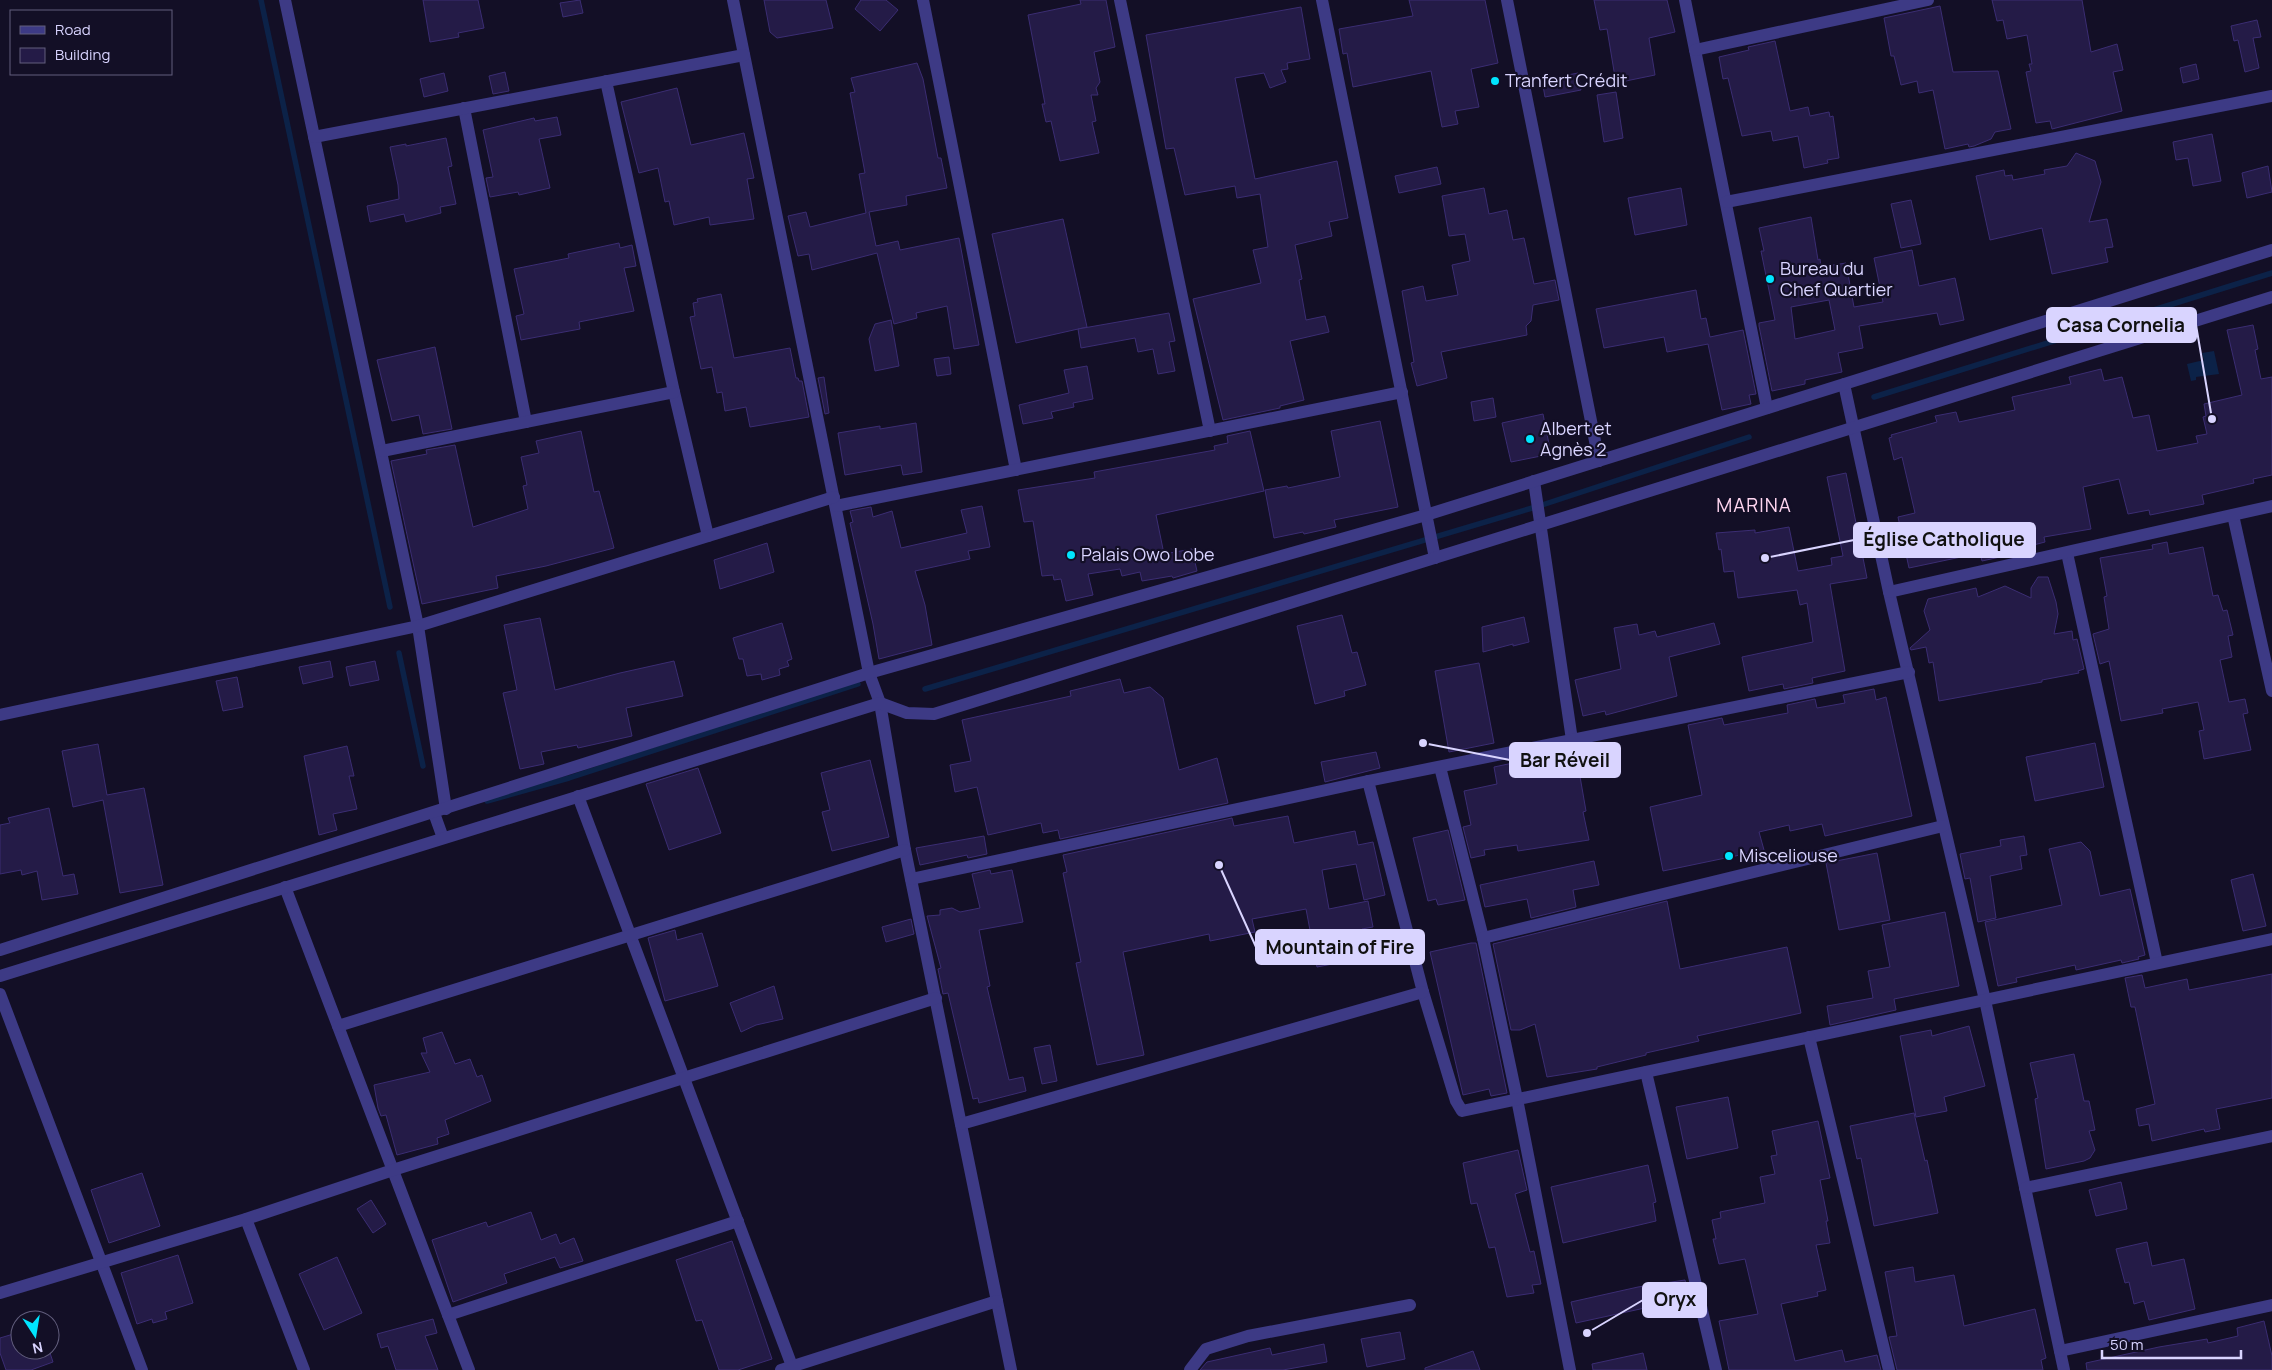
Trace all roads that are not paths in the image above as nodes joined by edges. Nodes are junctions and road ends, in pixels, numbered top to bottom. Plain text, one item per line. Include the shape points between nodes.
1 (285, 0) edge
2 (733, 0) edge
3 (923, 0) edge
4 (1120, 0) edge
5 (1322, 0) edge
6 (1507, 0) edge
7 (1685, 0) edge
8 (1928, 0) edge
9 (1695, 50) junction
10 (744, 55) junction
11 (606, 81) junction
12 (2272, 96) edge
13 (464, 108) junction
14 (314, 137) junction
15 (1726, 202) junction
16 (2272, 250) edge
17 (2272, 297) edge
18 (1844, 384) junction
19 (674, 392) junction
20 (1402, 392) junction
21 (1767, 408) junction
22 (526, 422) junction
23 (1854, 426) junction
24 (1210, 430) junction
25 (382, 451) junction
26 (1599, 461) junction
27 (1016, 470) junction
28 (1534, 481) junction
29 (835, 501) junction
30 (2272, 506) edge
31 (1426, 515) junction
32 (2233, 516) junction
33 (1542, 525) junction
34 (708, 536) junction
35 (2067, 553) junction
36 (1435, 558) junction
37 (1889, 592) junction
38 (418, 626) junction
39 (1909, 672) junction
40 (869, 673) junction
41 (2272, 691) edge
42 (880, 703) junction
43 (0, 715) edge
44 (1572, 740) junction
45 (1440, 767) junction
46 (1368, 781) junction
47 (578, 796) junction
48 (440, 811) junction
49 (1943, 826) junction
50 (443, 838) junction
51 (906, 850) junction
52 (912, 879) junction
53 (285, 886) junction
54 (631, 934) junction
55 (1483, 938) junction
56 (2272, 939) edge
57 (0, 950) edge
58 (2157, 963) junction
59 (0, 976) edge
60 (1423, 992) junction
61 (0, 994) edge
62 (936, 998) junction
63 (1985, 1000) junction
64 (338, 1026) junction
65 (1810, 1037) junction
66 (1646, 1072) junction
67 (685, 1078) junction
68 (1517, 1100) junction
69 (961, 1124) junction
70 (2272, 1136) edge
71 (393, 1170) junction
72 (2026, 1188) junction
73 (246, 1220) junction
74 (738, 1220) junction
75 (102, 1262) junction
76 (0, 1292) edge
77 (997, 1301) junction
78 (1410, 1305) dead end
79 (2272, 1305) edge
80 (448, 1315) junction
81 (2060, 1351) junction
82 (787, 1368) edge
83 (142, 1370) edge
84 (304, 1370) edge
85 (469, 1370) edge
86 (1011, 1370) edge
87 (1190, 1370) edge
88 (1570, 1370) edge
89 (1716, 1370) edge
90 (1889, 1370) edge
91 (2064, 1370) edge

1 - 14 street
2 - 10 street
3 - 27 street
4 - 24 street
5 - 20 street
6 - 26 street
7 - 9 street
8 - 9 street
9 - 15 street
10 - 11 street
10 - 29 street
11 - 13 street
11 - 19 street
12 - 15 street
13 - 14 street
13 - 22 street
14 - 25 street
15 - 21 street
16 - 18 street
17 - 23 street
18 - 21 street
18 - 23 street
19 - 22 street
19 - 34 street
20 - 24 street
20 - 31 street
21 - 26 street
22 - 25 street
23 - 33 street
23 - 37 street
24 - 27 street
25 - 38 street
26 - 28 street
27 - 29 street
28 - 31 street
28 - 33 street
29 - 34 street
29 - 40 street
30 - 32 street
31 - 36 street
31 - 40 street
32 - 35 street
32 - 41 street
33 - 36 street
33 - 44 street
34 - 38 street
35 - 37 street
35 - 58 street
36 - 42 street via 934,714 907,714
37 - 39 street
38 - 43 street
38 - 48 street
39 - 44 street
39 - 49 street
40 - 42 street
40 - 48 street
42 - 47 street
42 - 51 street
44 - 45 street
45 - 46 street
45 - 55 street
46 - 52 street
46 - 60 street
47 - 50 street
47 - 54 street
48 - 50 street
48 - 57 street
49 - 55 street
49 - 63 street
50 - 53 street
51 - 52 street
51 - 54 street
52 - 62 street
53 - 59 street
53 - 64 street
54 - 64 street
54 - 67 street
55 - 68 street
56 - 58 street
58 - 63 street
60 - 68 street via 1456,1101 1462,1111
60 - 69 street
61 - 75 street
62 - 67 street
62 - 69 street
63 - 65 street
63 - 72 street
64 - 71 street
65 - 66 street
65 - 90 street
66 - 68 street
66 - 89 street
67 - 71 street
67 - 74 street
68 - 88 street
69 - 77 street
70 - 72 street
71 - 73 street
71 - 80 street
72 - 81 street
73 - 75 street
73 - 84 street
74 - 80 street
74 - 82 street
75 - 76 street
75 - 83 street
77 - 82 street
77 - 86 street
78 - 87 street via 1248,1336 1206,1350
79 - 81 street
80 - 85 street
81 - 91 street

